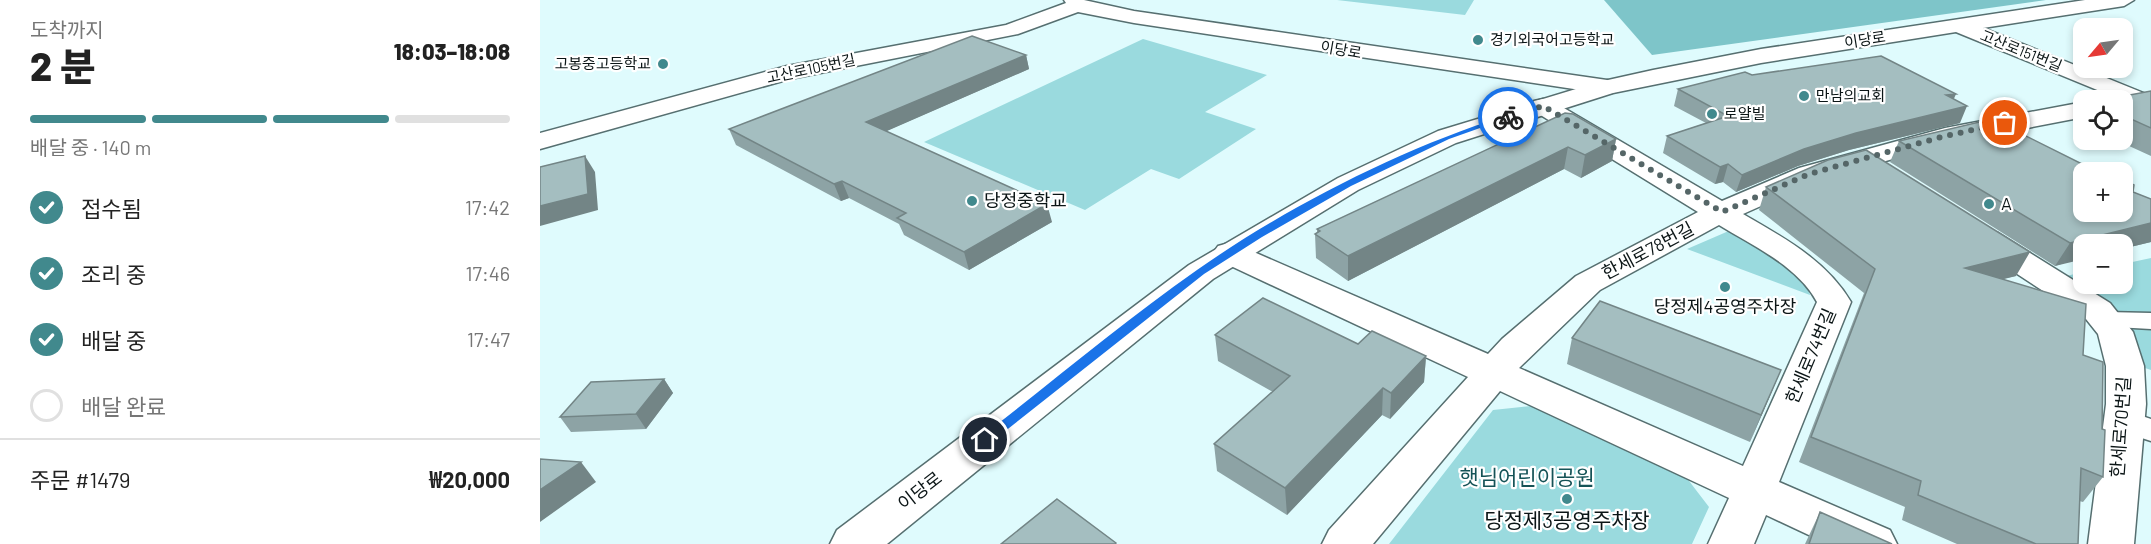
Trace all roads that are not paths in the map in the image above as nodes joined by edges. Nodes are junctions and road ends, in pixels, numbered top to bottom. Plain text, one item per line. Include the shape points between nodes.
1 (2124, 0) edge
2 (1075, 3) edge
3 (1958, 26) junction
4 (1607, 87) junction
5 (2140, 101) edge
6 (1543, 106) junction
7 (2073, 111) edge
8 (1984, 127) junction
9 (540, 141) edge
10 (2024, 148) edge
11 (1860, 158) junction
12 (1899, 183) edge
13 (1722, 212) junction
14 (1958, 221) edge
15 (1229, 253) junction
16 (2106, 320) junction
17 (2151, 321) edge
18 (1492, 372) junction
19 (2138, 426) edge
20 (1754, 490) junction
21 (853, 544) edge
22 (1345, 544) edge
23 (1731, 544) edge
24 (1874, 544) edge
25 (2111, 544) edge

1 - 3 street, 이당로
2 - 4 street, 이당로 via 1123,18 1228,30 1450,68
2 - 9 street, 고산로105번길 via 1011,30 787,73
3 - 4 street, 이당로 via 1761,56
3 - 5 street, 고산로151번길
4 - 6 street, 이당로
6 - 13 street
6 - 15 street, 이당로 via 1447,137 1348,184
7 - 8 street, 한세로78번길
8 - 10 street
8 - 11 street, 한세로78번길
11 - 12 street
11 - 13 street, 한세로78번길 via 1809,174
13 - 18 street, 한세로78번길 via 1588,283
13 - 20 street, 한세로74번길 via 1807,268 1828,289 1834,302
14 - 16 street, 한세로70번길 via 2098,311
15 - 18 street
15 - 21 street, 이당로 via 1120,333
16 - 17 street
16 - 19 street, 한세로70번길 via 2115,332
18 - 20 street
18 - 22 street, 한세로78번길
19 - 25 street, 한세로70번길
20 - 23 street, 한세로74번길
20 - 24 street

